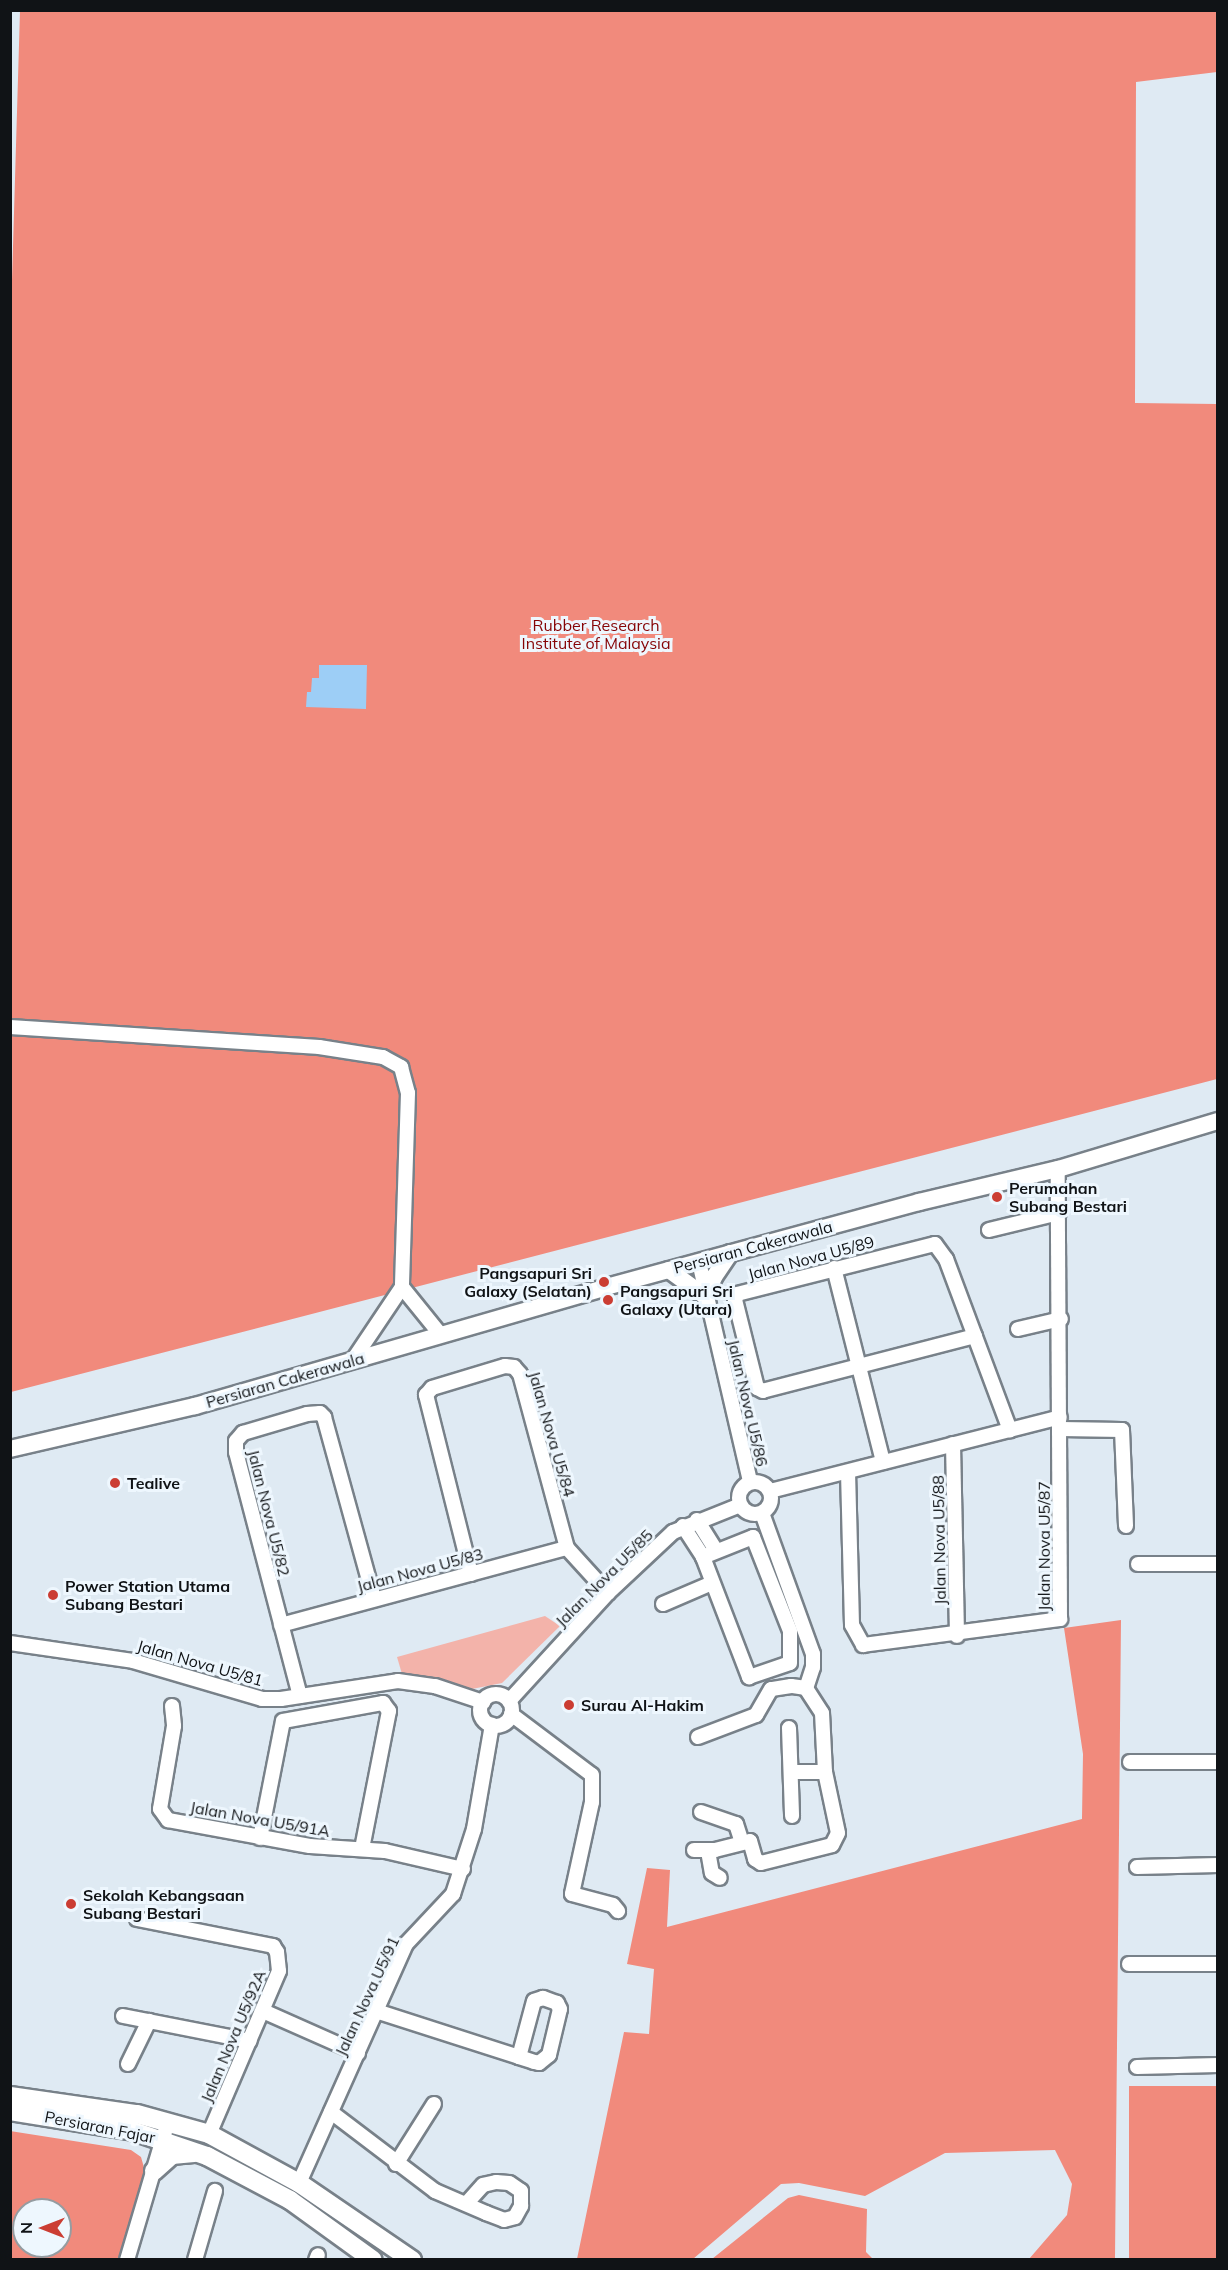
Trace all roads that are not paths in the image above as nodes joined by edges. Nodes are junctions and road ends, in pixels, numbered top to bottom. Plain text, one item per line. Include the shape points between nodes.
1 (10, 1027) edge
2 (1218, 1120) edge
3 (1058, 1169) junction
4 (1059, 1213) junction
5 (989, 1230) dead end
6 (730, 1254) junction
7 (699, 1262) junction
8 (834, 1268) junction
9 (669, 1270) junction
10 (402, 1287) junction
11 (706, 1297) junction
12 (1060, 1319) junction
13 (1018, 1329) dead end
14 (440, 1334) junction
15 (975, 1336) junction
16 (353, 1360) junction
17 (860, 1364) junction
18 (1060, 1423) junction
19 (1010, 1430) junction
20 (954, 1444) junction
21 (10, 1449) edge
22 (883, 1462) junction
23 (848, 1472) junction
24 (750, 1482) junction
25 (770, 1491) junction
26 (740, 1505) junction
27 (762, 1513) junction
28 (697, 1520) junction
29 (683, 1526) junction
30 (1126, 1526) dead end
31 (567, 1548) junction
32 (716, 1551) junction
33 (703, 1557) junction
34 (1138, 1564) dead end
35 (1218, 1564) edge
36 (471, 1574) junction
37 (712, 1583) junction
38 (608, 1593) junction
39 (375, 1598) junction
40 (663, 1604) dead end
41 (281, 1625) junction
42 (957, 1636) junction
43 (11, 1645) edge
44 (806, 1689) junction
45 (300, 1696) junction
46 (483, 1702) junction
47 (172, 1706) dead end
48 (510, 1707) junction
49 (492, 1725) junction
50 (789, 1728) dead end
51 (698, 1737) dead end
52 (1130, 1762) dead end
53 (1218, 1762) edge
54 (791, 1772) junction
55 (825, 1772) junction
56 (701, 1812) dead end
57 (792, 1816) dead end
58 (260, 1838) junction
59 (742, 1842) junction
60 (362, 1848) junction
61 (1218, 1865) edge
62 (1137, 1867) dead end
63 (463, 1869) junction
64 (720, 1878) dead end
65 (618, 1911) dead end
66 (137, 1919) dead end
67 (1129, 1964) dead end
68 (1218, 1964) edge
69 (263, 2011) junction
70 (376, 2011) junction
71 (123, 2016) dead end
72 (149, 2021) junction
73 (250, 2041) junction
74 (358, 2053) junction
75 (519, 2057) junction
76 (128, 2064) dead end
77 (1218, 2065) edge
78 (1137, 2067) dead end
79 (10, 2096) edge
80 (434, 2104) dead end
81 (10, 2111) edge
82 (331, 2112) junction
83 (165, 2130) junction
84 (133, 2131) junction
85 (209, 2134) junction
86 (199, 2153) junction
87 (396, 2164) junction
88 (154, 2171) junction
89 (299, 2183) junction
90 (215, 2191) dead end
91 (466, 2204) dead end
92 (127, 2259) edge
93 (195, 2259) edge
94 (373, 2259) edge
95 (411, 2259) edge

1 - 10 street via 319,1047 394,1062 406,1078 408,1093
2 - 3 street, Persiaran Cakerawala
3 - 4 street, Jalan Nova U5/87
3 - 6 street, Persiaran Cakerawala
4 - 5 street
4 - 12 street, Jalan Nova U5/87
6 - 7 street, Persiaran Cakerawala
6 - 11 street
7 - 9 street, Persiaran Cakerawala
7 - 11 street, Jalan Nova U5/86
8 - 15 street, Jalan Nova U5/89 via 935,1244 946,1259
8 - 17 street
8 - 17 street, Jalan Nova U5/89 via 737,1294 734,1305 759,1390
9 - 11 street
9 - 14 street, Persiaran Cakerawala
10 - 14 street
10 - 16 street
11 - 24 street, Jalan Nova U5/86
12 - 13 street
12 - 18 street, Jalan Nova U5/87
14 - 16 street, Persiaran Cakerawala
15 - 17 street, Jalan Nova U5/89
15 - 19 street, Jalan Nova U5/89
16 - 21 street, Persiaran Cakerawala via 195,1406
17 - 22 street
18 - 19 street
18 - 30 street via 1122,1430
18 - 42 street, Jalan Nova U5/87 via 1062,1616 1054,1623
19 - 20 street
20 - 22 street
20 - 42 street, Jalan Nova U5/88
22 - 23 street
23 - 25 street
23 - 42 street, Jalan Nova U5/87 via 852,1625 856,1638 872,1646
24 - 25 street via 759,1482
24 - 26 street via 741,1489
25 - 27 street via 771,1501
26 - 27 street via 747,1513
26 - 28 street, Jalan Nova U5/85
27 - 44 street via 813,1654
28 - 29 street, Jalan Nova U5/85
28 - 32 street
29 - 33 street
29 - 38 street, Jalan Nova U5/85
31 - 36 street, Jalan Nova U5/83
31 - 36 street, Jalan Nova U5/84 via 520,1374 514,1367 505,1366 432,1388 426,1395
31 - 38 street, Jalan Nova U5/84
32 - 33 street
32 - 37 street via 753,1537 790,1631 790,1663 749,1677
33 - 37 street
34 - 35 street
36 - 39 street, Jalan Nova U5/83
37 - 40 street
38 - 48 street, Jalan Nova U5/85
39 - 41 street, Jalan Nova U5/83
39 - 41 street, Jalan Nova U5/82 via 328,1422 320,1413 307,1414 243,1432 235,1446
41 - 45 street, Jalan Nova U5/82
43 - 45 street, Jalan Nova U5/81 via 133,1660 262,1699
44 - 51 street via 771,1689 756,1716
44 - 55 street via 822,1713
45 - 46 street, Jalan Nova U5/81 via 398,1681 435,1686
46 - 48 street via 494,1694
46 - 49 street via 482,1716
47 - 58 street, Jalan Nova U5/91A via 174,1726 161,1813 168,1820
48 - 49 street via 506,1722
48 - 65 street via 592,1775 592,1802 572,1894 613,1905
49 - 63 street, Jalan Nova U5/91
50 - 54 street
52 - 53 street
54 - 55 street
54 - 57 street
55 - 59 street via 838,1833 832,1845 761,1863 755,1859 750,1841
56 - 59 street via 736,1824
58 - 60 street, Jalan Nova U5/91A
58 - 60 street via 283,1721 386,1705 389,1711
59 - 64 street via 701,1851 712,1873
60 - 63 street, Jalan Nova U5/91A
61 - 62 street
63 - 70 street, Jalan Nova U5/91 via 453,1894 406,1944
66 - 69 street, Jalan Nova U5/92A via 273,1946 280,1961 279,1971
67 - 68 street
69 - 73 street, Jalan Nova U5/92A
69 - 74 street
70 - 74 street, Jalan Nova U5/91
70 - 75 street
71 - 72 street
72 - 73 street
72 - 76 street
73 - 85 street, Jalan Nova U5/92A
74 - 82 street, Jalan Nova U5/91
75 - 75 street via 539,2063 546,2059 560,2009 557,2002 543,1998 534,2001
77 - 78 street
79 - 83 main road
80 - 87 street
81 - 84 main road, Persiaran Fajar
82 - 87 street
82 - 89 street, Jalan Nova U5/91
83 - 84 main road, Persiaran Fajar
83 - 85 main road
83 - 86 main road, Persiaran Fajar
83 - 88 street
84 - 88 main road via 149,2148
85 - 89 main road
86 - 88 main road via 172,2155
86 - 94 main road, Persiaran Fajar via 249,2175
87 - 91 street via 435,2191
88 - 92 street
89 - 95 main road
90 - 93 street

